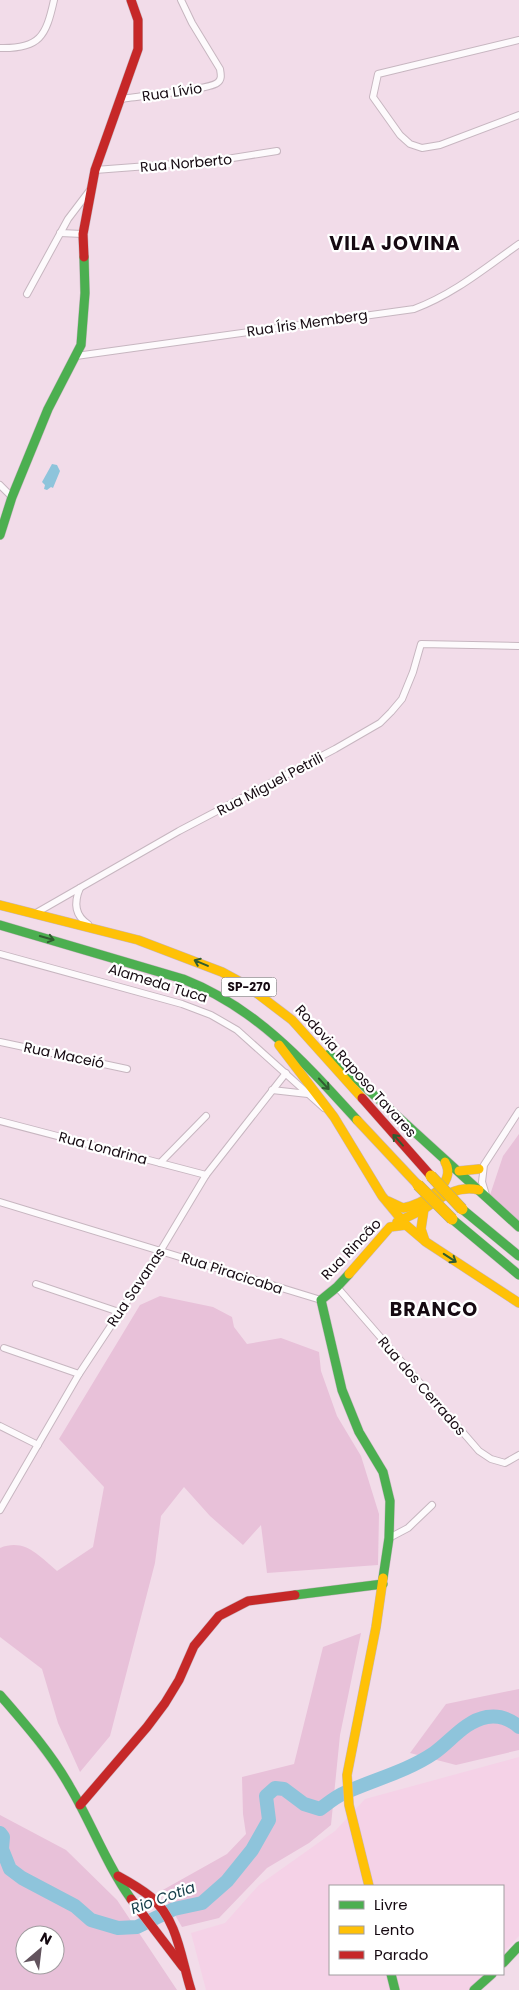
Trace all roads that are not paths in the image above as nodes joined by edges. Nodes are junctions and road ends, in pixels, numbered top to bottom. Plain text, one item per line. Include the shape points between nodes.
1 (54, 0) edge
2 (132, 0) edge
3 (181, 0) edge
4 (519, 40) edge
5 (0, 48) edge
6 (122, 99) junction
7 (519, 115) edge
8 (277, 151) dead end
9 (95, 170) junction
10 (90, 190) junction
11 (60, 233) junction
12 (83, 234) junction
13 (519, 244) edge
14 (26, 294) dead end
15 (76, 356) junction
16 (0, 485) edge
17 (12, 497) junction
18 (0, 534) edge
19 (519, 646) edge
20 (80, 888) junction
21 (0, 905) edge
22 (32, 915) junction
23 (0, 925) edge
24 (104, 933) junction
25 (0, 954) edge
26 (256, 1019) junction
27 (292, 1020) junction
28 (0, 1042) edge
29 (127, 1069) dead end
30 (286, 1073) junction
31 (272, 1090) junction
32 (309, 1095) junction
33 (519, 1110) edge
34 (206, 1116) dead end
35 (334, 1117) junction
36 (0, 1121) edge
37 (442, 1156) junction
38 (160, 1163) junction
39 (482, 1167) junction
40 (206, 1175) junction
41 (463, 1175) junction
42 (453, 1191) junction
43 (483, 1193) junction
44 (382, 1196) junction
45 (0, 1202) edge
46 (392, 1208) junction
47 (424, 1209) junction
48 (404, 1222) junction
49 (390, 1227) junction
50 (519, 1227) edge
51 (426, 1242) junction
52 (161, 1250) junction
53 (519, 1256) edge
54 (519, 1275) edge
55 (36, 1284) dead end
56 (337, 1286) junction
57 (321, 1300) junction
58 (519, 1303) edge
59 (119, 1312) junction
60 (4, 1348) dead end
61 (79, 1374) junction
62 (0, 1426) edge
63 (38, 1445) junction
64 (519, 1455) edge
65 (432, 1505) dead end
66 (0, 1510) edge
67 (389, 1538) junction
68 (383, 1584) junction
69 (0, 1695) edge
70 (80, 1805) junction
71 (114, 1873) junction
72 (369, 1885) edge
73 (519, 1946) edge
74 (504, 1962) edge
75 (183, 1967) junction
76 (391, 1975) edge
77 (491, 1975) edge
78 (191, 1990) edge
79 (395, 1990) edge
80 (474, 1990) edge

1 - 5 street via 49,24 38,41 28,46
2 - 6 main road via 138,20 138,49
3 - 6 street, Rua Lívio via 220,69 220,81 216,85 195,89
4 - 7 street via 378,74 374,97 400,134 410,144 422,148 440,145
6 - 9 main road
8 - 9 street, Rua Norberto via 214,162
9 - 10 main road
10 - 11 street
10 - 12 main road
11 - 12 street
11 - 14 street
12 - 15 main road via 84,323 81,346
13 - 15 street, Rua Íris Memberg via 455,290 414,309
15 - 17 main road via 48,409
16 - 17 street
17 - 18 main road
19 - 20 street, Rua Miguel Petrili via 421,644 402,699 380,723
20 - 22 street, Rua Miguel Petrili
20 - 24 street via 75,900 79,914 84,921
21 - 22 main road, Rodovia Raposo Tavares / SP-270
22 - 24 main road, Rodovia Raposo Tavares / SP-270
23 -> 26 main road, SP-270 via 183,978
27 -> 24 main road, Rodovia Raposo Tavares / SP-270 via 246,985 222,972 138,940
25 - 30 street, Alameda Tuca via 182,1004 236,1030
26 - 35 main road, Alameda Tuca via 284,1050
26 -> 54 main road, SP-270, bridge via 297,1055 452,1219
27 - 37 main road
53 -> 27 main road, Rodovia Raposo Tavares / SP-270, bridge via 462,1209
28 - 29 street, Rua Maceió
30 - 31 street, Rua Savanas
30 - 32 street, Alameda Tuca
31 - 32 street
31 - 40 street, Rua Savanas
32 - 35 street, Alameda Tuca
33 - 39 street
34 - 38 street
35 - 44 main road, Alameda Tuca
36 - 38 street, Rua Londrina
37 - 41 main road
37 - 44 main road via 449,1168 448,1179 422,1200 402,1208
38 - 40 street, Rua Londrina
39 - 41 main road
39 - 43 street
40 - 52 street, Rua Savanas
41 - 42 main road
41 - 43 main road
42 - 43 main road via 471,1188
42 - 47 main road
43 - 50 main road
44 - 46 main road, Alameda Tuca
45 - 52 street, Rua Piracicaba
46 - 48 main road, Alameda Tuca
46 - 49 main road
47 - 48 main road
47 - 51 main road via 421,1228
48 - 49 main road
48 - 51 main road, Alameda Tuca
49 - 56 main road, Rua Rincão
51 -> 58 main road, Alameda Tuca
52 - 57 street, Rua Piracicaba
52 - 59 street, Rua Savanas
55 - 59 street
56 - 57 main road, Rua Rincão
56 - 64 street, Rua dos Cerrados via 479,1451 505,1463
57 - 67 main road via 342,1390 359,1432 387,1484
59 - 61 street, Rua Savanas
60 - 61 street
61 - 63 street, Rua Savanas
62 - 63 street
63 - 66 street, Rua Savanas
65 - 67 street via 408,1528
67 - 68 main road
68 - 70 main road via 248,1601 219,1616 194,1646 165,1703
68 - 72 main road via 346,1785
69 - 70 main road via 50,1755
70 - 71 main road
71 - 75 main road
71 - 75 main road via 160,1906 176,1935
73 - 74 main road
75 - 78 main road
76 - 79 main road
77 - 80 main road

